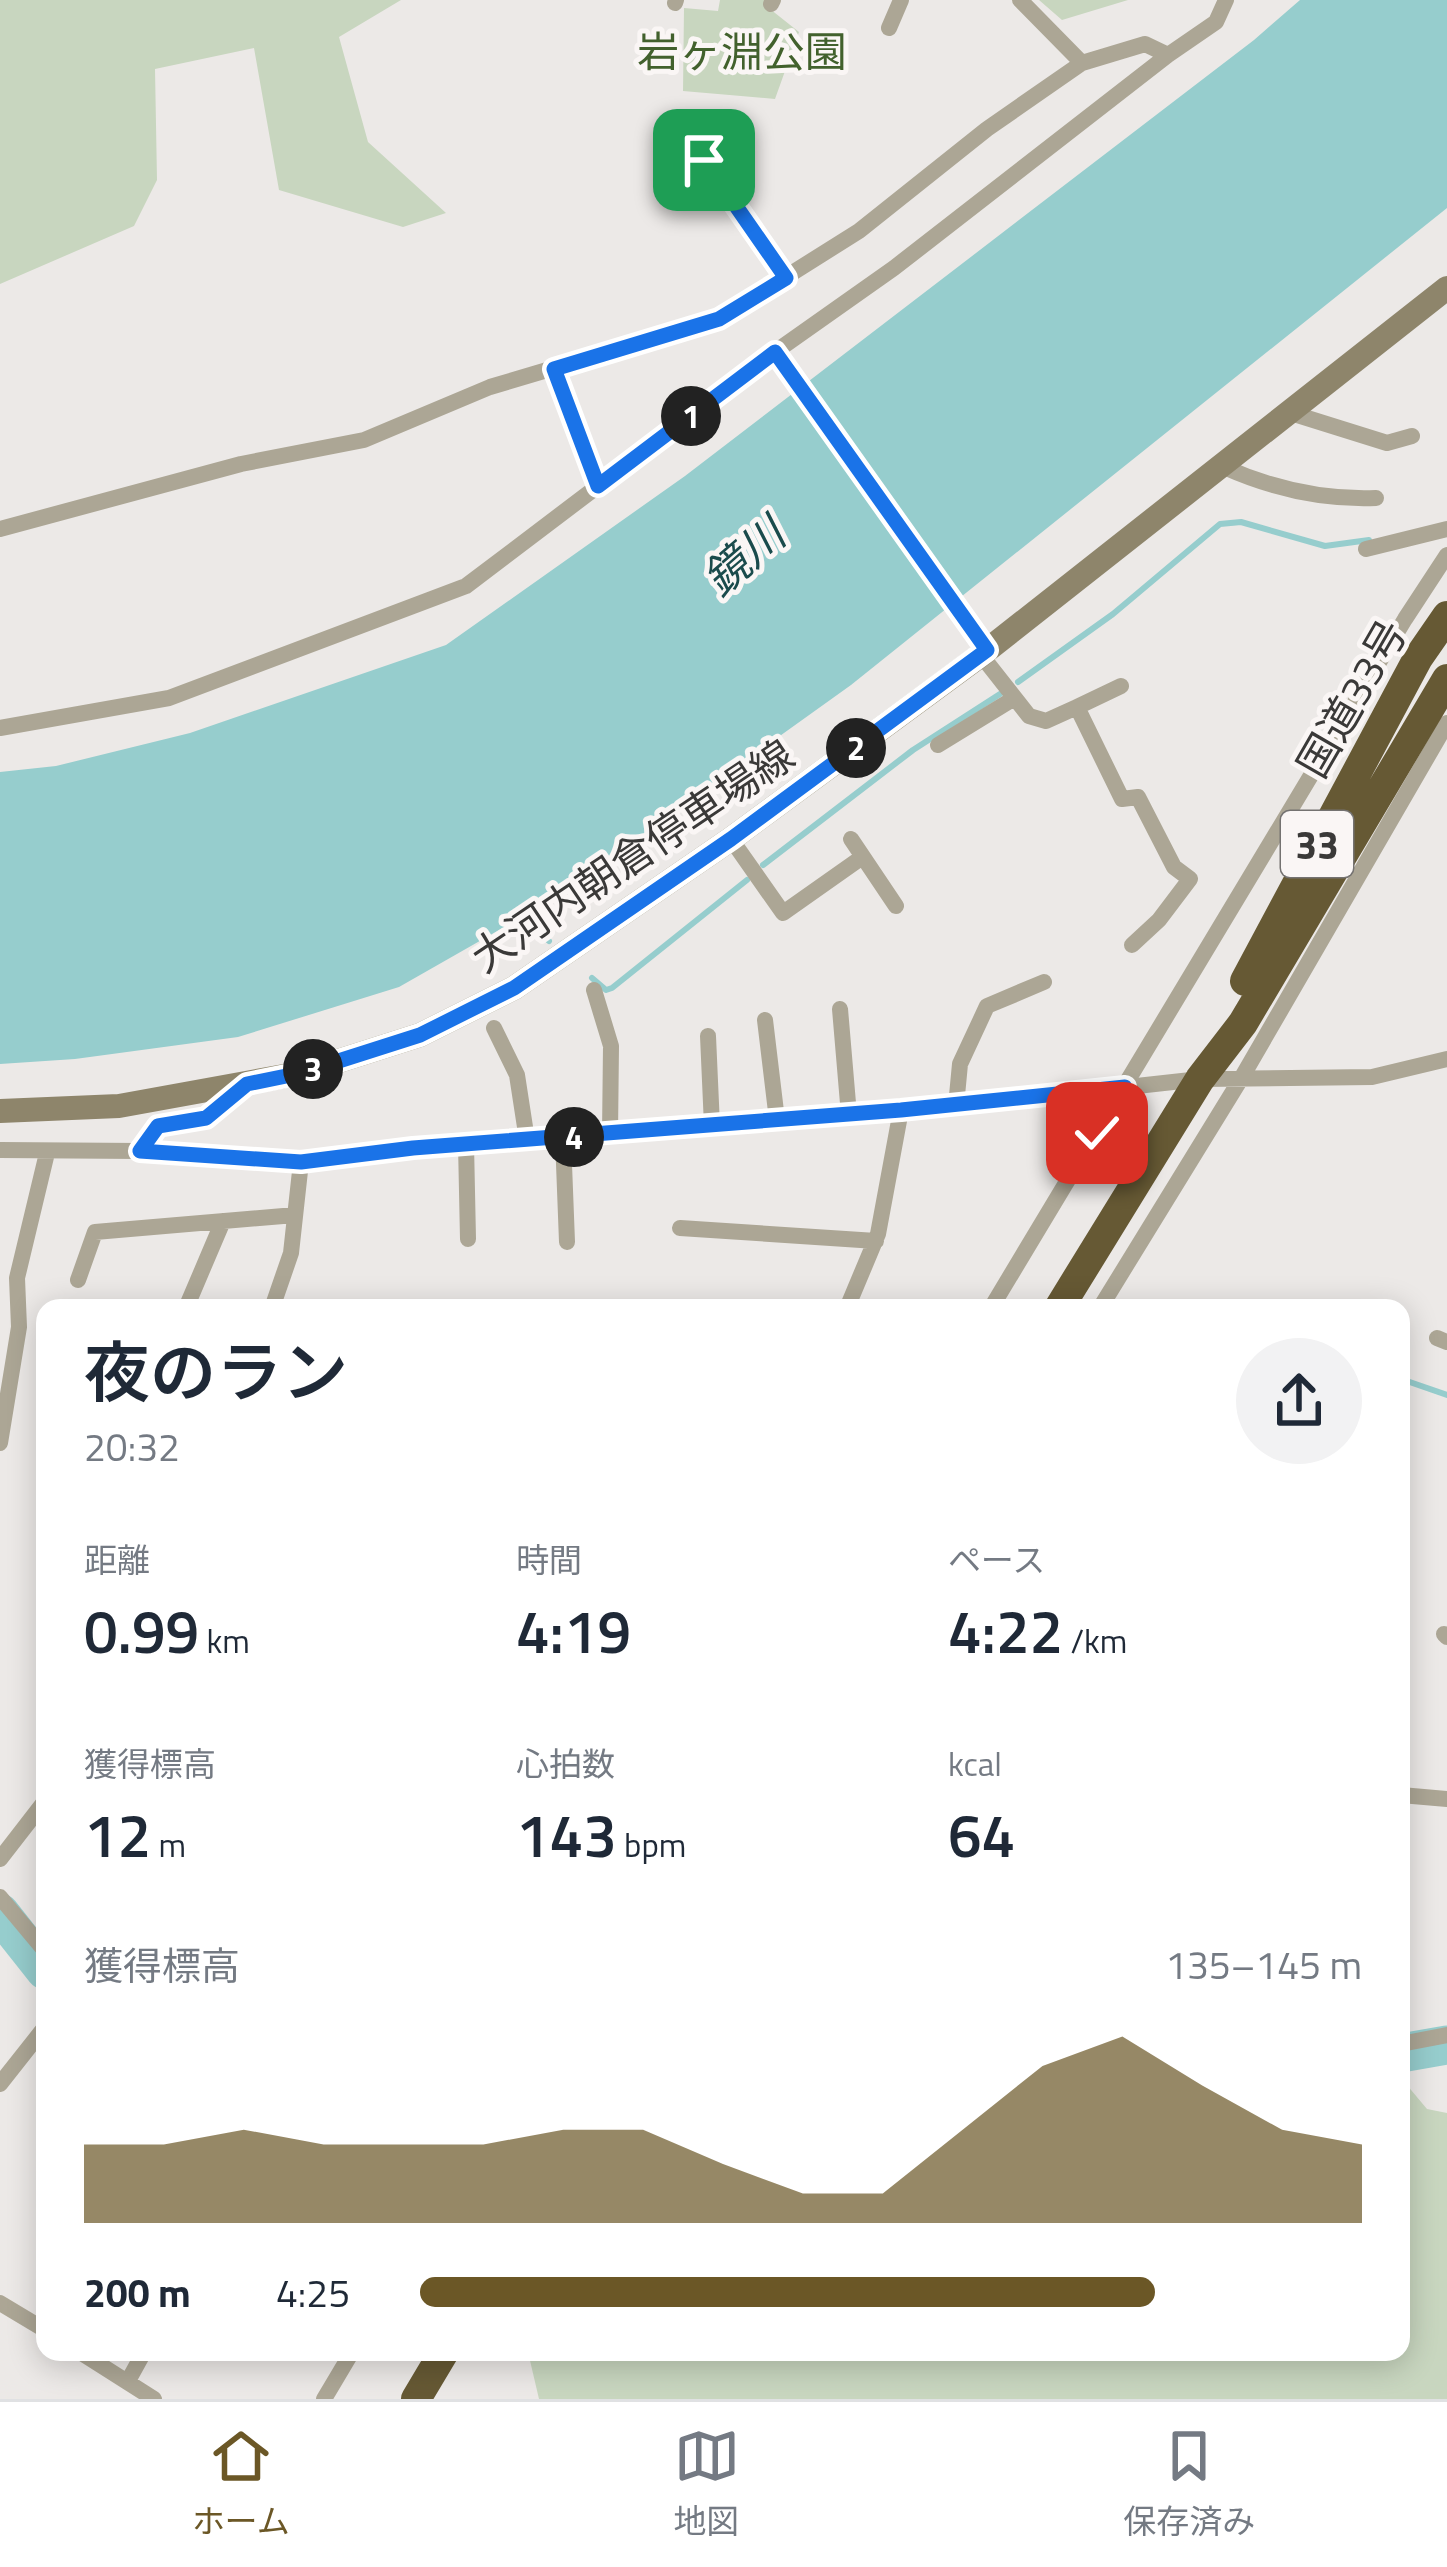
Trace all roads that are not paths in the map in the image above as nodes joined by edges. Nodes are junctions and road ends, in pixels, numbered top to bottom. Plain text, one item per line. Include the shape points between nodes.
1 (901, 0) edge
2 (1020, 0) edge
3 (1226, 0) edge
4 (889, 28) dead end
5 (1168, 55) junction
6 (1082, 63) junction
7 (704, 160) dead end
8 (786, 278) junction
9 (1447, 288) edge
10 (780, 359) junction
11 (554, 369) junction
12 (1291, 413) junction
13 (1412, 436) dead end
14 (1224, 467) junction
15 (598, 486) junction
16 (1376, 498) dead end
17 (0, 529) edge
18 (1447, 529) edge
19 (1366, 549) dead end
20 (1447, 556) edge
21 (1447, 616) edge
22 (981, 646) junction
23 (1447, 679) edge
24 (1121, 686) dead end
25 (1013, 699) junction
26 (1077, 706) junction
27 (1447, 723) edge
28 (0, 728) edge
29 (938, 745) dead end
30 (1439, 753) edge
31 (731, 839) junction
32 (851, 839) dead end
33 (860, 858) junction
34 (896, 906) dead end
35 (1132, 945) dead end
36 (1044, 982) dead end
37 (594, 990) dead end
38 (839, 1009) dead end
39 (765, 1020) dead end
40 (494, 1028) dead end
41 (708, 1036) dead end
42 (1447, 1059) edge
43 (1242, 1077) junction
44 (1200, 1079) junction
45 (247, 1084) junction
46 (1125, 1087) junction
47 (956, 1106) junction
48 (901, 1110) junction
49 (0, 1111) edge
50 (849, 1114) junction
51 (777, 1120) junction
52 (712, 1126) junction
53 (610, 1134) junction
54 (563, 1138) junction
55 (527, 1140) junction
56 (466, 1144) junction
57 (0, 1150) edge
58 (140, 1151) junction
59 (46, 1153) junction
60 (301, 1162) junction
61 (295, 1215) junction
62 (223, 1221) junction
63 (680, 1228) dead end
64 (468, 1239) dead end
65 (876, 1241) junction
66 (567, 1242) dead end
67 (78, 1280) dead end
68 (191, 1299) edge
69 (275, 1299) edge
70 (851, 1299) edge
71 (996, 1299) edge
72 (1065, 1299) edge
73 (1106, 1299) edge
74 (0, 1443) edge
75 (1410, 1796) edge
76 (1447, 1799) edge
77 (36, 1813) edge
78 (0, 1859) edge
79 (0, 1897) edge
80 (36, 1940) edge
81 (1447, 2035) edge
82 (36, 2038) edge
83 (1410, 2042) edge
84 (0, 2084) edge
85 (0, 2303) edge
86 (36, 2325) edge
87 (95, 2361) edge
88 (139, 2361) edge
89 (347, 2361) edge
90 (439, 2361) edge
91 (128, 2381) junction
92 (154, 2399) edge
93 (324, 2399) edge
94 (416, 2399) edge

1 - 4 street
2 - 6 street
3 - 5 street via 1216,22
5 - 6 street via 1145,44
5 - 10 street
6 - 8 street
7 - 8 street
8 - 11 street via 719,319
9 - 12 main road, 大河内朝倉停車場線
10 - 15 street
10 - 22 street
11 - 15 street
11 - 17 street via 364,440
12 - 13 street via 1387,443
12 - 14 main road, 大河内朝倉停車場線
14 - 16 street via 1255,482
14 - 22 main road, 大河内朝倉停車場線
15 - 28 street via 466,586 169,698
18 - 19 street
20 - 46 street
21 - 44 highway, 国道33号 / 33 via 1310,856
22 - 25 street
22 - 31 main road, 大河内朝倉停車場線
23 - 44 highway, 国道33号 / 33 via 1243,1023
24 - 26 street
25 - 26 street via 1046,721
25 - 29 street
26 - 35 street via 1122,799 1138,797 1174,867 1190,879
27 - 30 street
30 - 43 street
31 - 33 street via 783,914
31 - 45 main road, 大河内朝倉停車場線 via 514,988 420,1035
32 - 33 street
33 - 34 street
36 - 47 street via 987,1006 961,1064
37 - 53 street via 611,1046
38 - 50 street
39 - 51 street
40 - 55 street via 517,1075
41 - 52 street
42 - 43 street via 1372,1077
43 - 44 street
43 - 73 street
44 - 46 street
44 - 72 highway, 国道33号 / 33
45 - 49 main road, 大河内朝倉停車場線 via 119,1106
45 - 58 street via 206,1118 158,1126
46 - 47 street
46 - 71 street
47 - 48 street
48 - 50 street
48 - 65 street
50 - 51 street
51 - 52 street
52 - 53 street
53 - 54 street
54 - 55 street
54 - 66 street
55 - 56 street
56 - 60 street
56 - 64 street
57 - 59 street
58 - 59 street
58 - 60 street
59 - 74 street via 17,1278 19,1327
60 - 61 street
61 - 62 street
61 - 69 street
62 - 67 street via 95,1232
62 - 68 street
63 - 65 street
65 - 70 street
75 - 76 street
77 - 78 street
79 - 80 street
81 - 83 street
82 - 84 street
85 - 86 street
87 - 91 street
88 - 91 street
89 - 93 street
90 - 94 highway
91 - 92 street

